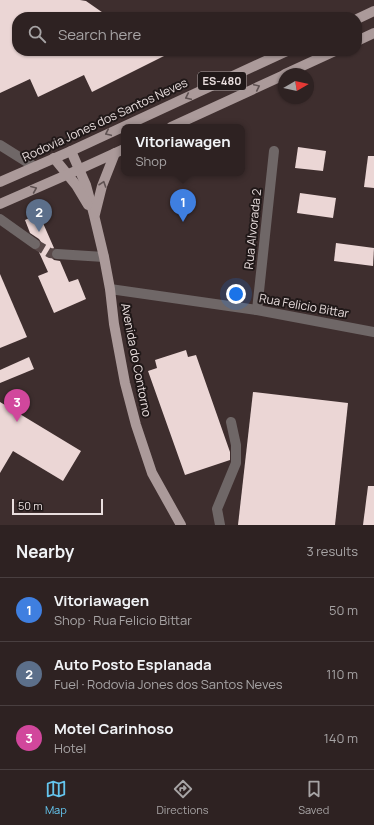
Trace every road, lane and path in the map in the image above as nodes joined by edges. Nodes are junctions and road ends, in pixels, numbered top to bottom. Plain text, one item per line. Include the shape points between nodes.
1 (374, 11) edge
2 (362, 17) edge
3 (374, 33) edge
4 (362, 39) edge
5 (276, 56) edge
6 (324, 56) edge
7 (298, 68) edge
8 (278, 77) edge
9 (129, 124) edge
10 (177, 124) edge
11 (121, 127) edge
12 (0, 145) edge
13 (70, 151) junction
14 (119, 151) edge
15 (274, 151) dead end
16 (54, 158) junction
17 (34, 167) junction
18 (80, 170) junction
19 (67, 174) junction
20 (0, 182) edge
21 (0, 204) edge
22 (94, 216) junction
23 (0, 219) edge
24 (35, 244) tunnel mouth
25 (57, 254) tunnel mouth
26 (104, 257) junction
27 (110, 289) junction
28 (258, 310) junction
29 (374, 332) edge
30 (231, 422) dead end
31 (181, 525) edge
32 (220, 525) edge

1 - 2 main road
3 - 4 main road
5 -> 9 main road, Rodovia Jones dos Santos Neves / ES-480
6 - 7 main road, ES-480
10 -> 8 main road, ES-480
11 -> 13 main road, Rodovia Jones dos Santos Neves / ES-480
12 - 17 street
13 - 16 main road, Rodovia Jones dos Santos Neves / ES-480
13 - 18 main road, Avenida do Contorno
14 - 18 main road
22 -> 14 main road via 102,186
15 - 28 street, Rua Alvorada 2
16 - 17 main road, Rodovia Jones dos Santos Neves / ES-480
16 - 19 main road, Avenida do Contorno
17 - 20 main road, Rodovia Jones dos Santos Neves / ES-480
18 - 19 main road
18 - 22 main road, Avenida do Contorno
21 -> 19 main road
19 - 22 main road, Avenida do Contorno
22 - 26 main road, Avenida do Contorno
23 - 24 street
25 - 26 street
26 - 27 main road, Avenida do Contorno
27 - 28 street, Rua Felicio Bittar
27 - 31 main road, Avenida do Contorno via 125,383 136,425 152,473
28 - 29 street, Rua Felicio Bittar
30 - 32 street via 236,445 236,463 217,509

